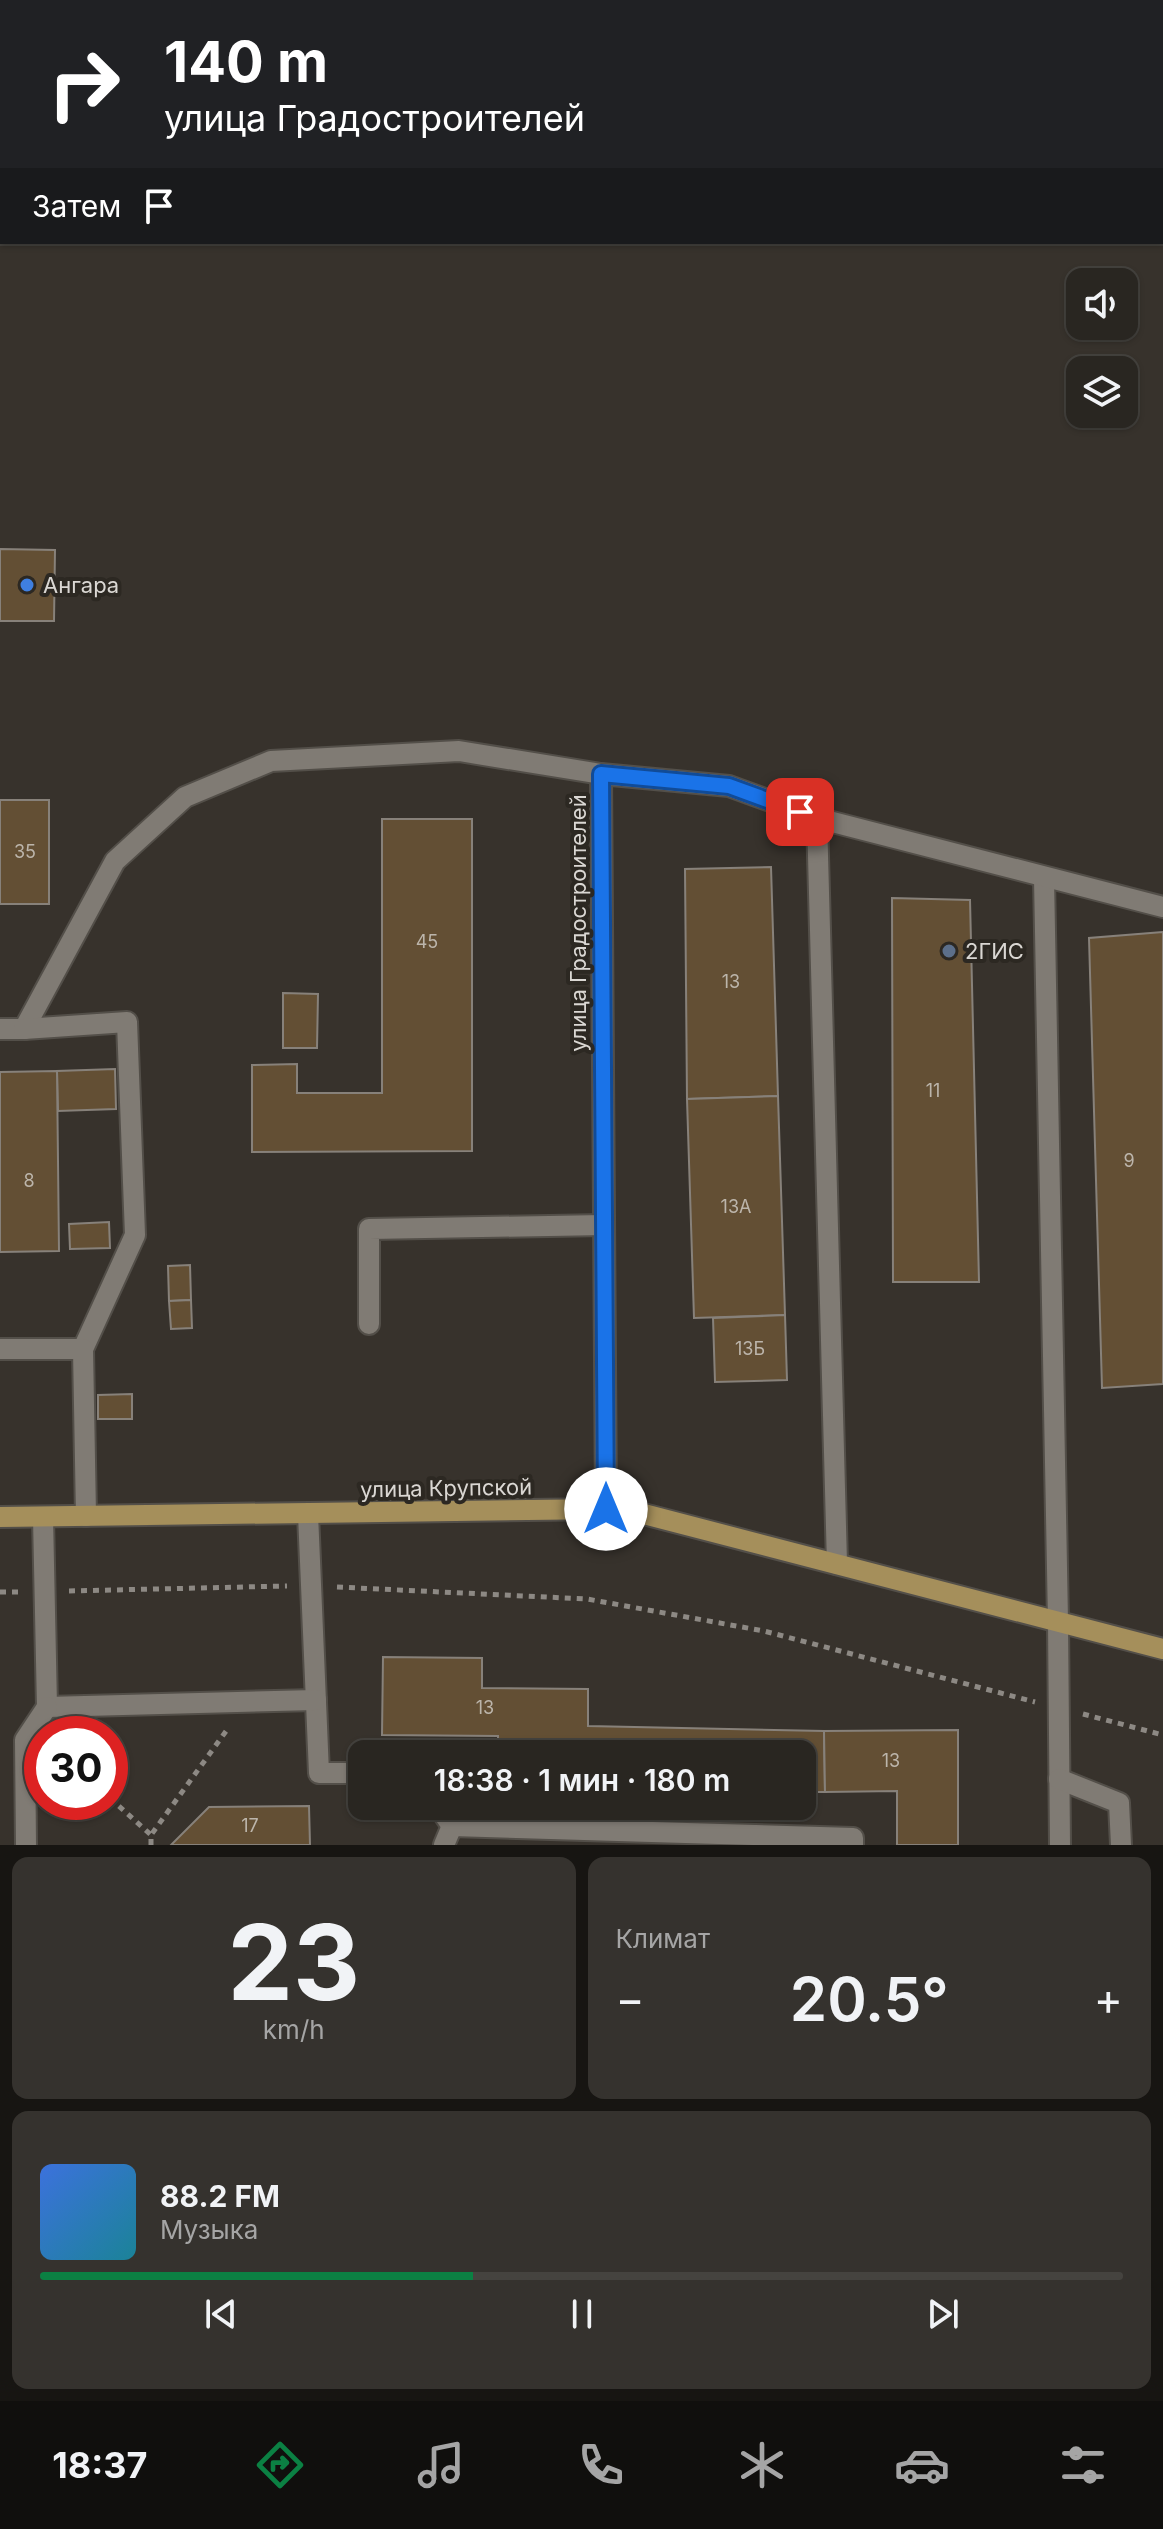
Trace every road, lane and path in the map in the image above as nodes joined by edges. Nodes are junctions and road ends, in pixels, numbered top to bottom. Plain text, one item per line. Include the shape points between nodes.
1 (601, 774) junction
2 (817, 818) junction
3 (1044, 878) junction
4 (1163, 907) edge
5 (0, 1029) edge
6 (24, 1029) junction
7 (604, 1225) junction
8 (369, 1324) dead end
9 (0, 1349) edge
10 (83, 1349) junction
11 (606, 1509) junction
12 (308, 1514) junction
13 (86, 1516) junction
14 (0, 1517) edge
15 (43, 1517) junction
16 (837, 1564) junction
17 (312, 1586) junction
18 (44, 1591) junction
19 (0, 1592) edge
20 (1058, 1621) junction
21 (1163, 1649) edge
22 (316, 1700) junction
23 (248, 1702) junction
24 (47, 1707) junction
25 (1059, 1708) junction
26 (1163, 1735) edge
27 (348, 1773) edge
28 (1059, 1779) junction
29 (128, 1814) edge
30 (151, 1835) junction
31 (448, 1835) edge
32 (26, 1845) edge
33 (151, 1845) edge
34 (853, 1845) edge
35 (1060, 1845) edge
36 (1121, 1845) edge

1 - 2 street, улица Градостроителей via 729,786
1 - 6 street via 459,751 271,761 185,797 115,861
1 - 7 street, улица Градостроителей
2 - 3 street, улица Градостроителей
2 - 16 street
3 - 4 street, улица Градостроителей
3 - 20 street
5 - 6 street
6 - 10 street via 127,1022 135,1235
7 - 8 street via 369,1229
7 - 11 street, улица Градостроителей
9 - 10 street
10 - 13 street
11 - 12 main road, улица Крупской
11 - 16 main road, улица Крупской via 636,1512
12 - 13 main road, улица Крупской
12 - 17 street
13 - 15 main road, улица Крупской
14 - 15 main road, улица Крупской
15 - 18 street
16 - 20 main road, улица Крупской
17 - 18 path
17 - 22 street
17 - 25 path via 587,1599 764,1631
18 - 19 path
18 - 24 street
20 - 21 main road, улица Крупской
20 - 25 street
22 - 23 street
22 - 27 street via 319,1773
23 - 24 street
23 - 30 path
24 - 32 street via 25,1740
25 - 26 path
25 - 28 street
28 - 35 street
28 - 36 street via 1119,1803
29 - 30 path
30 - 33 path
31 - 34 street via 853,1838

